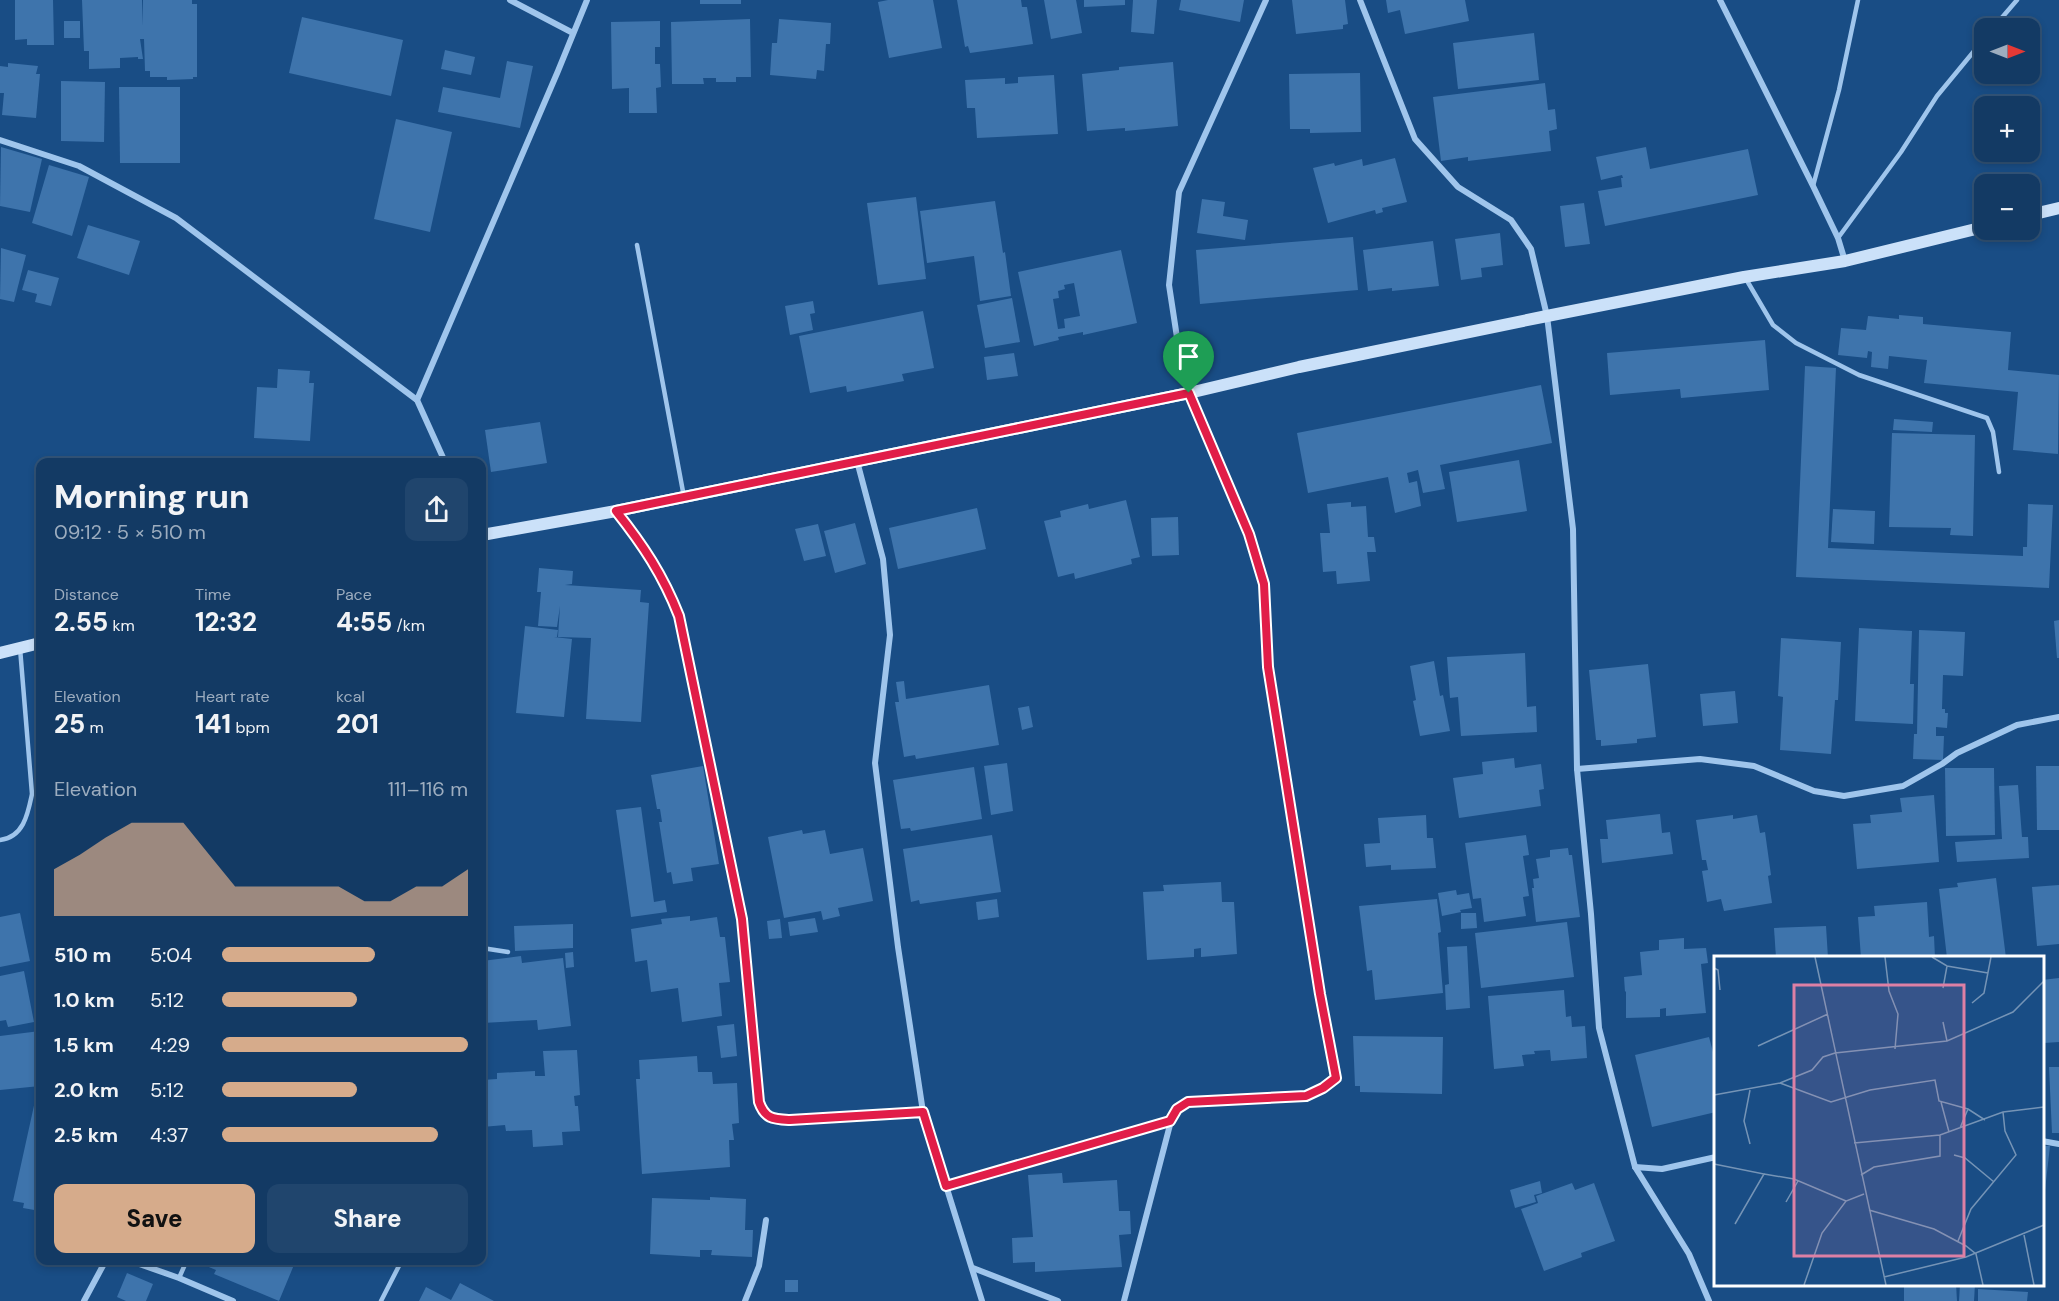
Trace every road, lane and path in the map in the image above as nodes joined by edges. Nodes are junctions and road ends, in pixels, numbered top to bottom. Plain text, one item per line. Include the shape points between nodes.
1 (510, 0) edge
2 (587, 0) edge
3 (1266, 0) edge
4 (1360, 0) edge
5 (1720, 0) edge
6 (1858, 0) edge
7 (2017, 0) edge
8 (2002, 18) edge
9 (573, 33) junction
10 (1974, 51) edge
11 (0, 140) edge
12 (1813, 186) junction
13 (2059, 208) edge
14 (2040, 213) edge
15 (1974, 229) edge
16 (1838, 238) junction
17 (637, 245) dead end
18 (1845, 261) junction
19 (1744, 277) junction
20 (1547, 316) junction
21 (1189, 393) junction
22 (417, 400) junction
23 (443, 458) edge
24 (856, 460) junction
25 (1999, 472) dead end
26 (684, 497) junction
27 (616, 511) junction
28 (486, 534) edge
29 (36, 644) edge
30 (20, 648) junction
31 (0, 653) edge
32 (2059, 717) edge
33 (1577, 769) junction
34 (0, 840) edge
35 (486, 949) edge
36 (508, 952) dead end
37 (923, 1112) junction
38 (1170, 1121) junction
39 (2044, 1141) edge
40 (2059, 1144) edge
41 (1714, 1157) edge
42 (1635, 1167) junction
43 (946, 1186) junction
44 (766, 1220) dead end
45 (103, 1265) edge
46 (142, 1265) edge
47 (185, 1265) edge
48 (399, 1265) edge
49 (973, 1268) junction
50 (179, 1278) junction
51 (84, 1301) edge
52 (232, 1301) edge
53 (381, 1301) edge
54 (746, 1301) edge
55 (982, 1301) edge
56 (1058, 1301) edge
57 (1124, 1301) edge
58 (1709, 1301) edge

1 - 9 street
2 - 9 street
3 - 21 street via 1179,192 1169,285
4 - 20 street via 1415,139 1458,187 1511,220 1531,249
5 - 12 street
6 - 12 lane
7 - 8 lane
9 - 22 street
10 - 16 lane via 1937,96
11 - 22 street via 79,166 176,218
12 - 16 street
13 - 14 main road
15 - 18 main road
16 - 18 street
17 - 26 lane
18 - 19 main road
19 - 20 main road
19 - 25 lane via 1773,325 1796,343 1859,375 1987,418
20 - 21 main road
20 - 33 street via 1573,529
21 - 24 main road
21 - 38 street via 1249,534 1264,584 1268,667 1336,1078 1306,1096 1188,1102 1177,1109
22 - 23 street
24 - 26 main road
24 - 37 street via 883,559 890,635 875,763
26 - 27 main road
27 - 28 main road
27 - 37 street via 647,550 669,588 679,616 742,919 762,1112 770,1119 790,1120
29 - 30 main road
30 - 31 main road
30 - 34 lane via 32,794 28,818 19,830
32 - 33 street via 2017,725 1957,753 1903,786 1844,796 1814,791 1754,766 1700,759
33 - 42 street via 1599,1028
35 - 36 lane
37 - 43 street
38 - 43 street
38 - 57 street
39 - 40 street
41 - 42 street via 1662,1169
42 - 58 street via 1689,1254
43 - 49 street
44 - 54 street via 759,1266
45 - 51 street
46 - 50 street
47 - 50 lane
48 - 53 lane
49 - 55 street
49 - 56 street
50 - 52 street

